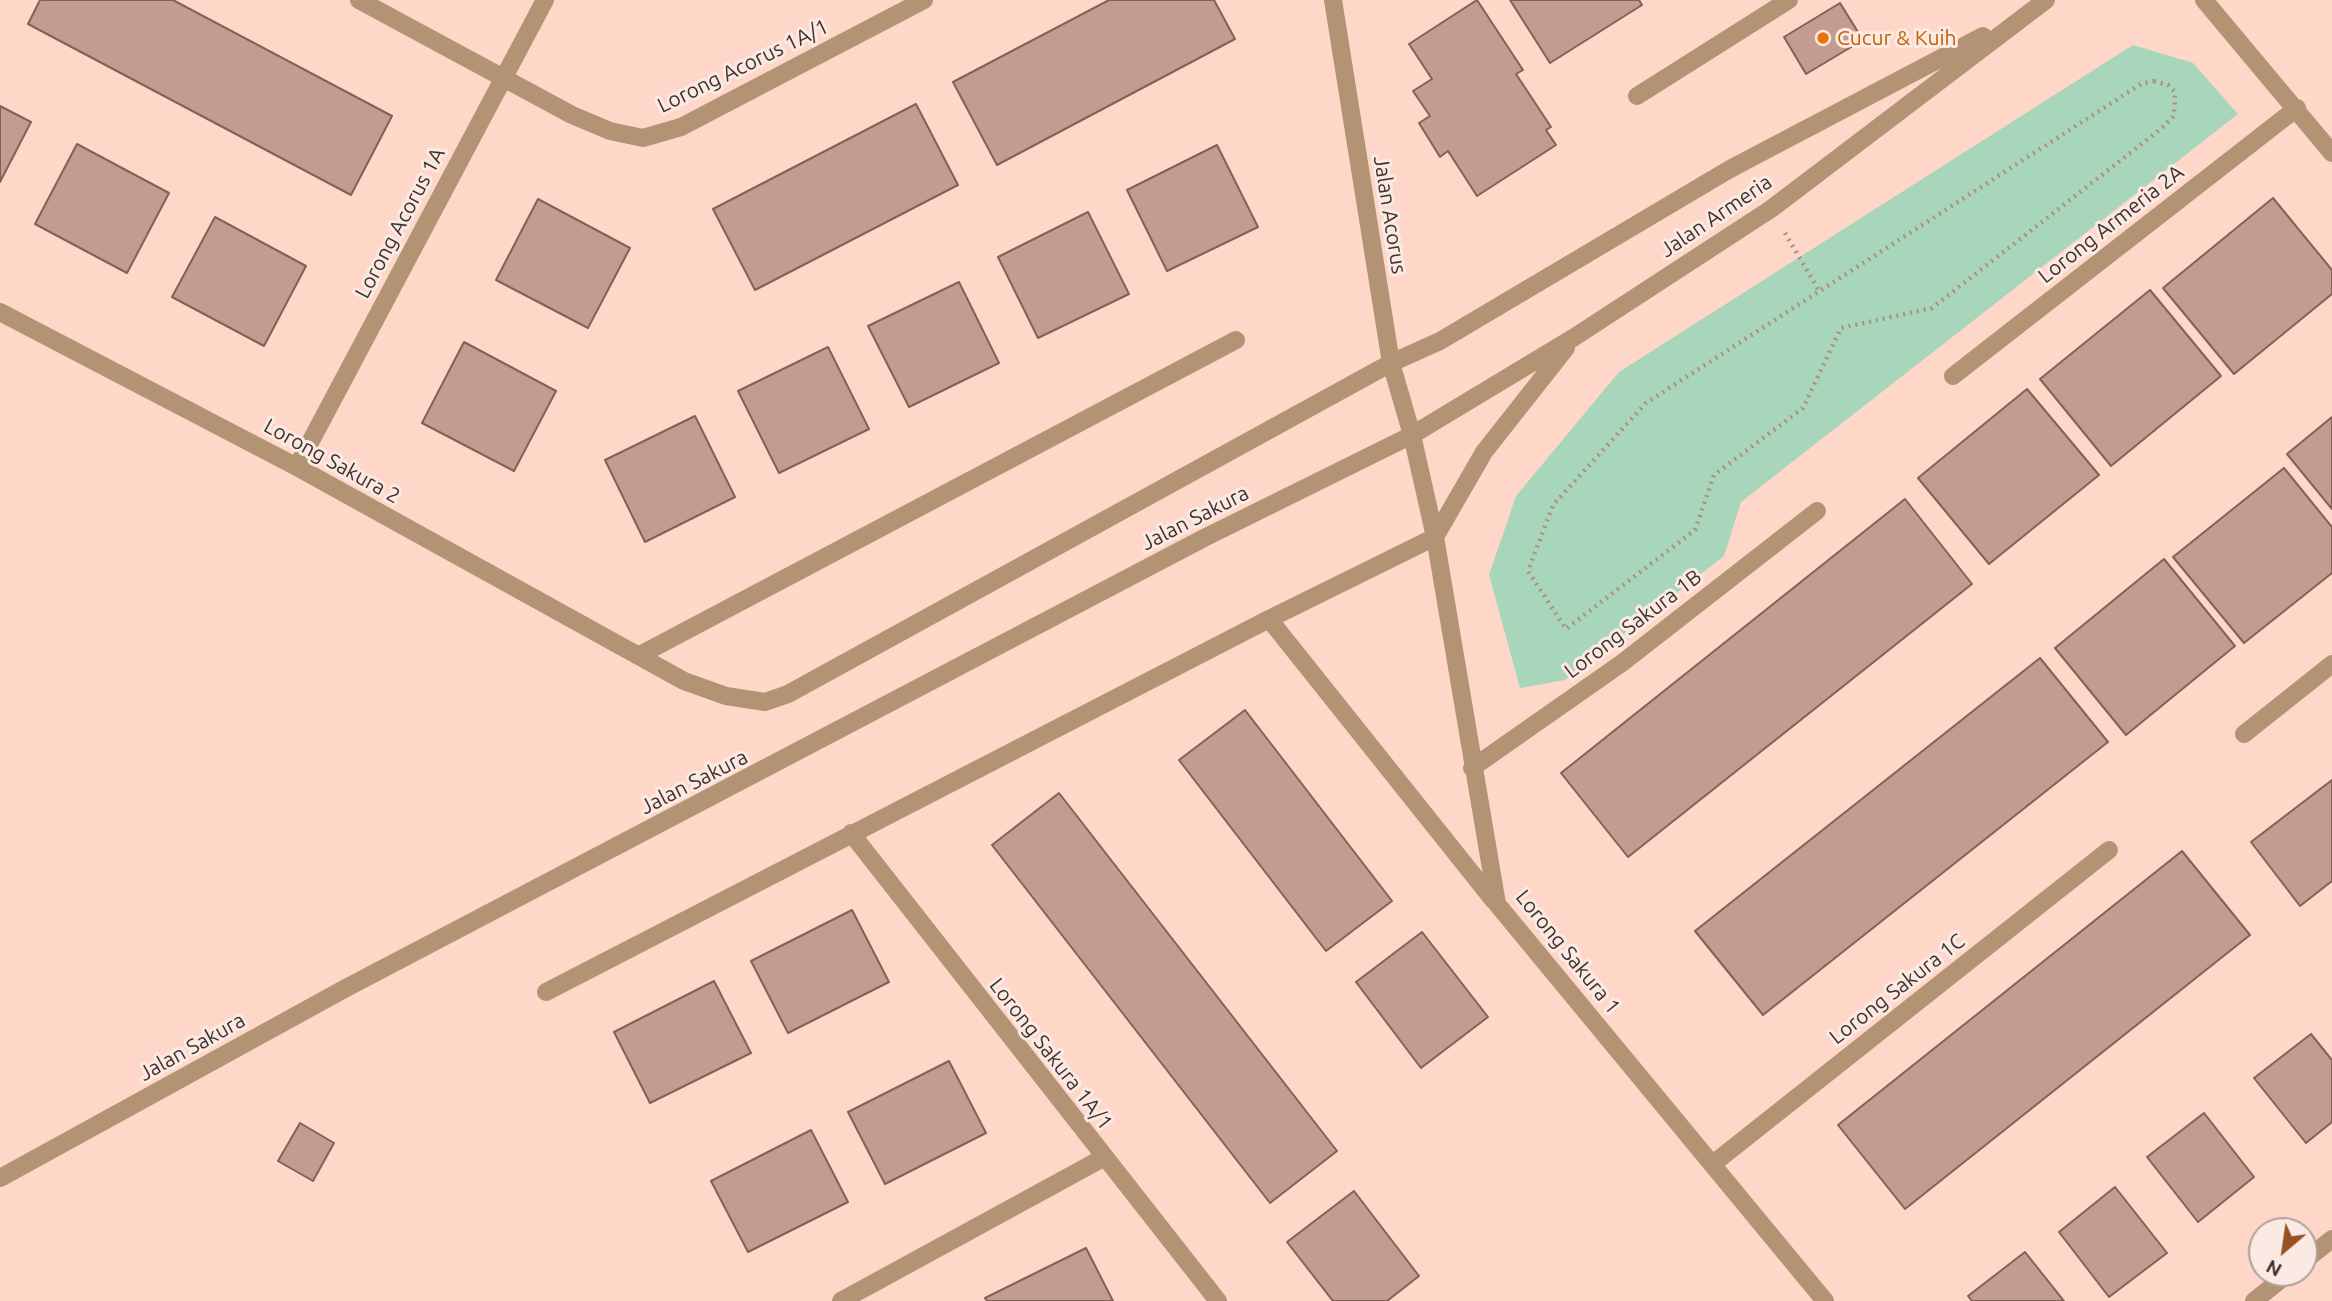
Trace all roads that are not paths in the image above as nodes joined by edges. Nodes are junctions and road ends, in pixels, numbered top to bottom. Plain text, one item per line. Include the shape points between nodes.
1 (359, 0) edge
2 (545, 0) edge
3 (924, 0) edge
4 (1333, 0) edge
5 (1788, 0) edge
6 (2046, 0) edge
7 (2204, 0) edge
8 (2025, 6) edge
9 (503, 75) junction
10 (1637, 96) dead end
11 (2297, 108) junction
12 (2332, 153) edge
13 (0, 312) edge
14 (1573, 338) junction
15 (1236, 340) dead end
16 (1391, 363) junction
17 (1953, 376) dead end
18 (1412, 435) junction
19 (297, 467) junction
20 (1817, 511) dead end
21 (1435, 537) junction
22 (1269, 619) junction
23 (638, 656) junction
24 (2332, 664) edge
25 (2244, 734) dead end
26 (1472, 768) junction
27 (851, 832) junction
28 (2109, 850) dead end
29 (1496, 904) junction
30 (546, 992) dead end
31 (1103, 1158) junction
32 (1714, 1163) junction
33 (0, 1178) edge
34 (2332, 1239) edge
35 (2318, 1250) edge
36 (2271, 1287) edge
37 (841, 1301) edge
38 (1218, 1301) edge
39 (1825, 1301) edge
40 (2253, 1301) edge

1 - 9 street, Lorong Acorus 1A/1
2 - 9 street, Lorong Acorus 1A
3 - 9 street, Lorong Acorus 1A/1 via 681,127 642,138 572,115
4 - 16 street, Jalan Acorus
5 - 10 street
6 - 8 street, Jalan Armeria
7 - 11 street
8 - 14 street, Jalan Armeria via 1771,209
8 - 16 street, Jalan Armeria via 1730,169 1440,341
9 - 19 street, Lorong Acorus 1A
11 - 12 street
11 - 17 street, Lorong Armeria 2A
13 - 19 street, Lorong Sakura 2
14 - 18 street, Jalan Armeria
14 - 21 street via 1483,452
15 - 23 street
16 - 18 street, Jalan Acorus
16 - 23 street, Jalan Sakura via 788,694 765,702 726,696 684,681
18 - 21 street, Lorong Sakura 1
18 - 33 street, Jalan Sakura via 1204,538 346,988
19 - 23 street, Lorong Sakura 2
20 - 26 street, Lorong Sakura 1B via 1622,663
21 - 22 street
21 - 26 street, Lorong Sakura 1
22 - 27 street
22 - 29 street
24 - 25 street
26 - 29 street, Lorong Sakura 1
27 - 30 street
27 - 31 street, Lorong Sakura 1A/1
28 - 32 street, Lorong Sakura 1C
29 - 32 street, Lorong Sakura 1
31 - 37 street
31 - 38 street, Lorong Sakura 1A/1
32 - 39 street, Lorong Sakura 1
34 - 35 street
36 - 40 street

